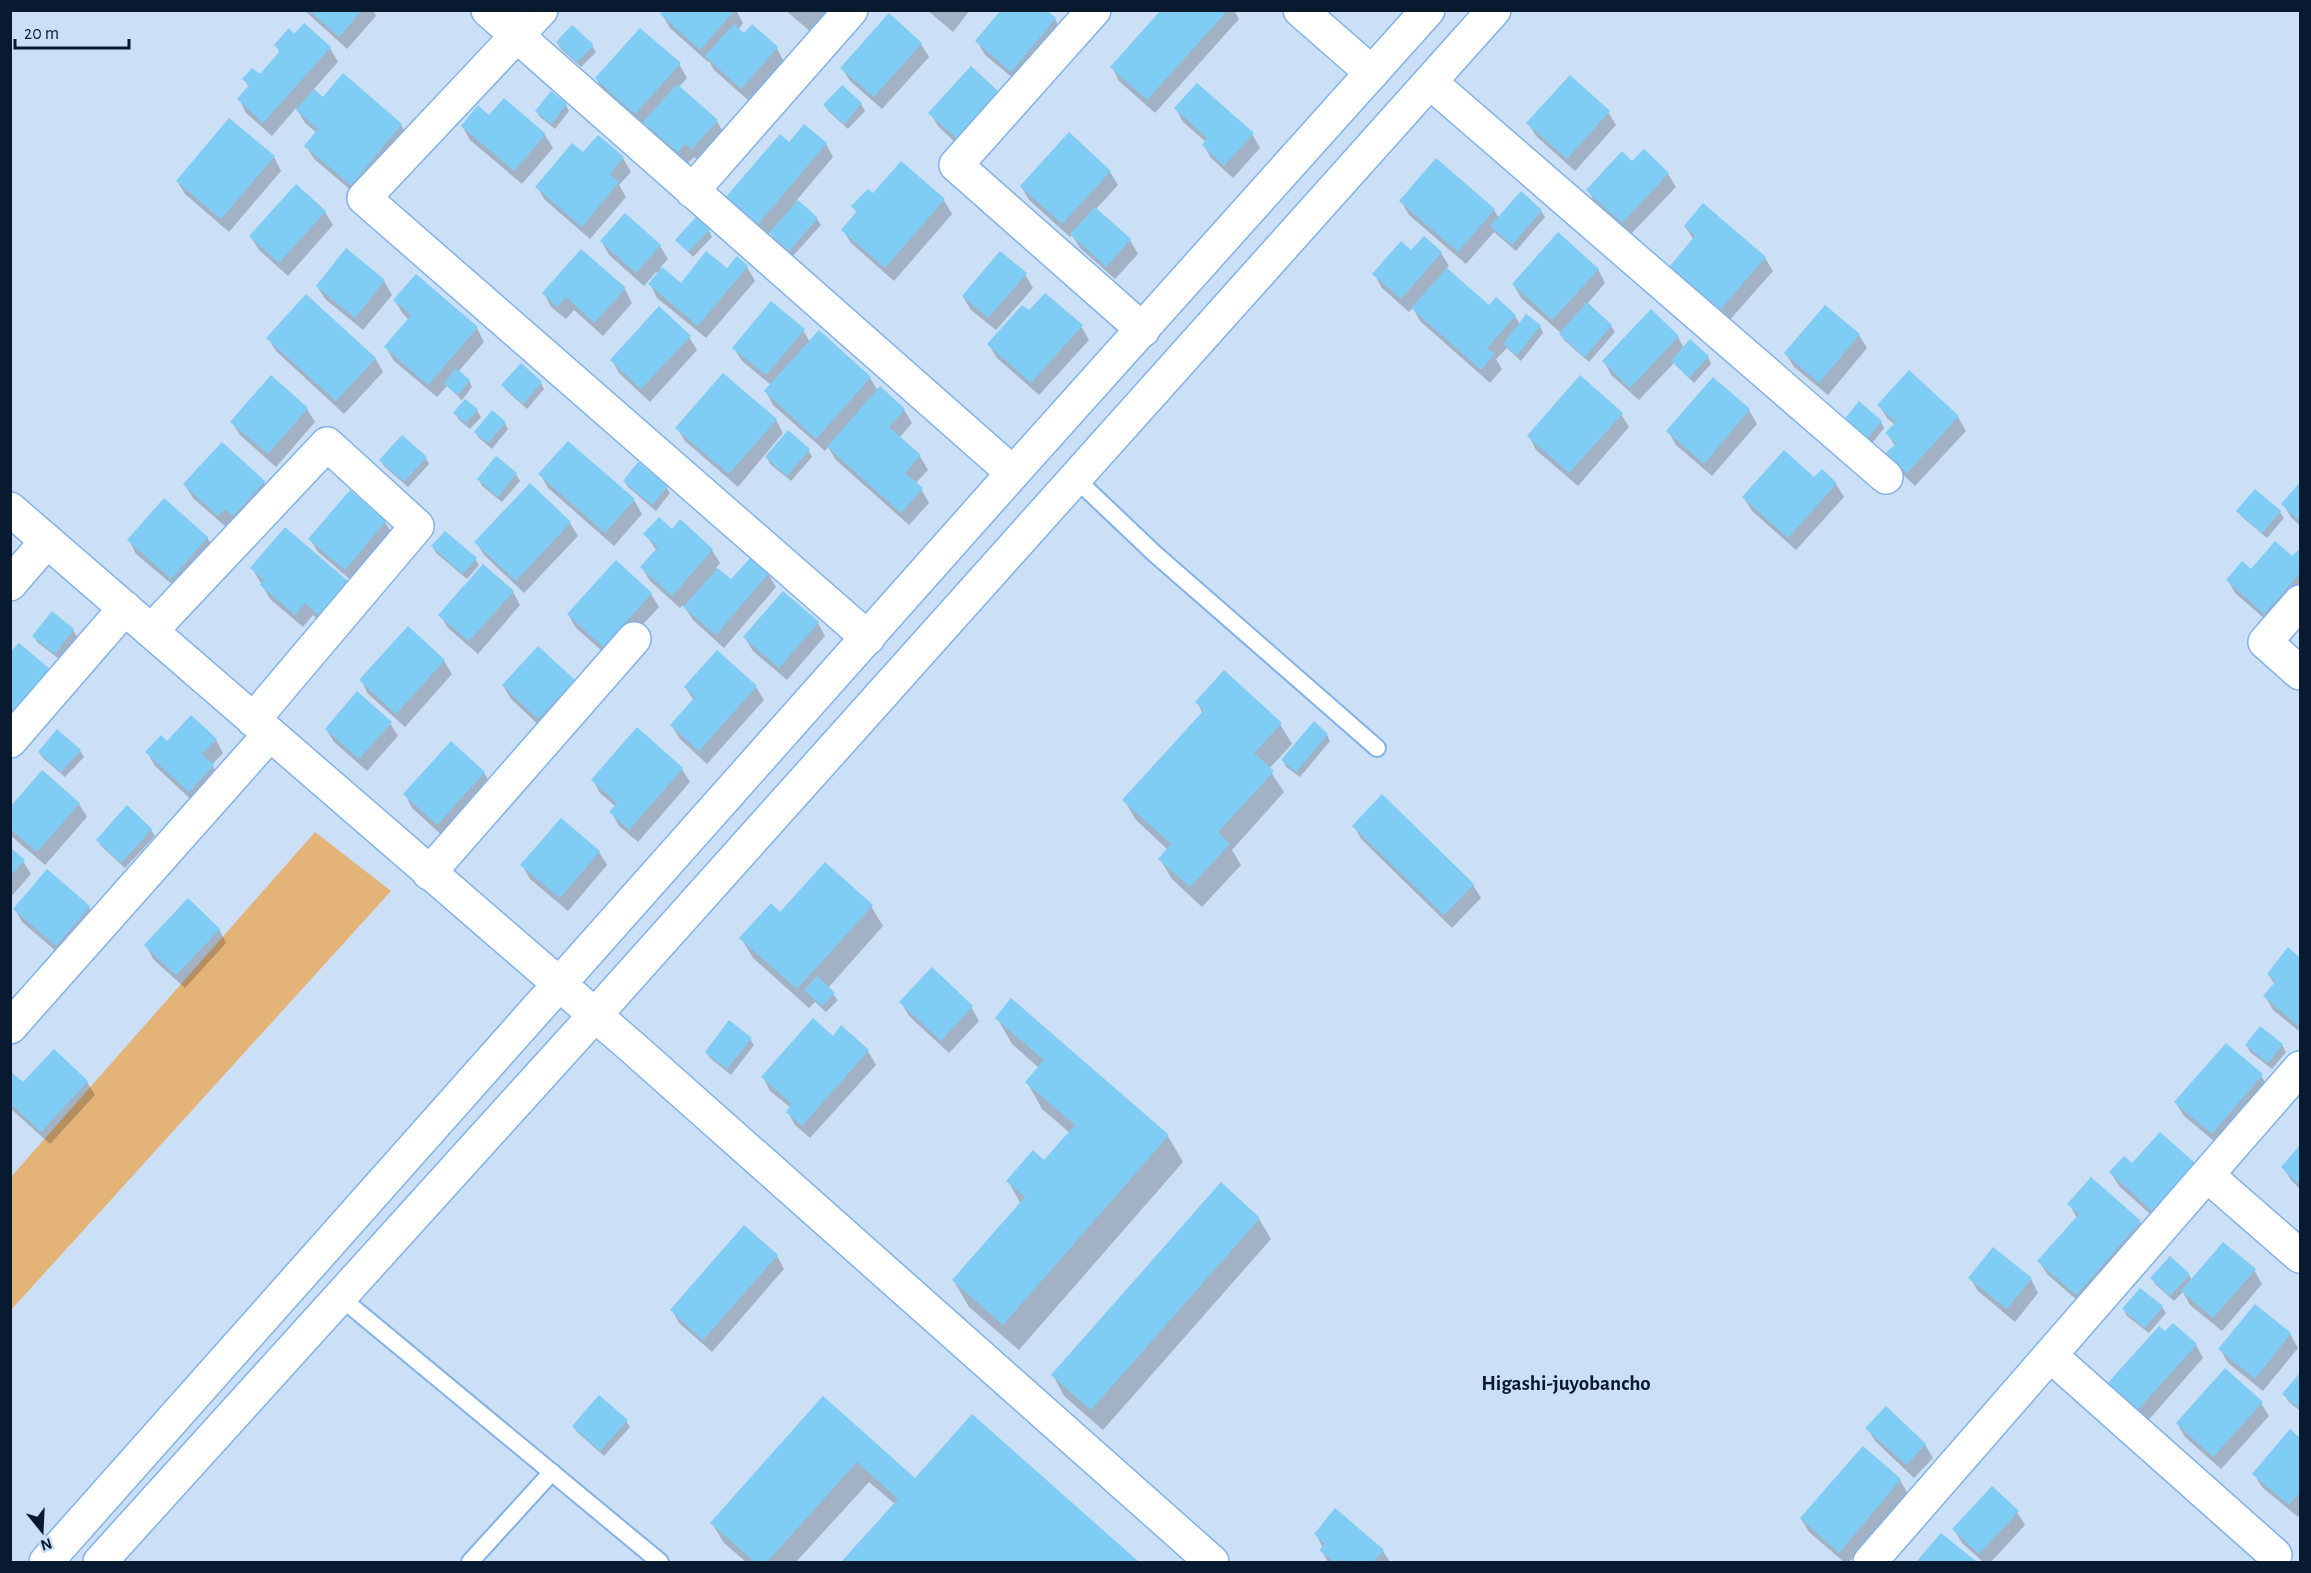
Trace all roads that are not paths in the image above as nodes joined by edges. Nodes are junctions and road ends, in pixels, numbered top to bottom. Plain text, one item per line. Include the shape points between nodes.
1 (488, 10) edge
2 (540, 10) edge
3 (851, 10) edge
4 (1094, 10) edge
5 (1300, 10) edge
6 (1428, 10) edge
7 (1494, 10) edge
8 (517, 37) junction
9 (1372, 73) junction
10 (1430, 82) junction
11 (692, 191) junction
12 (1143, 330) junction
13 (1013, 473) junction
14 (1886, 477) dead end
15 (1075, 478) junction
16 (10, 509) edge
17 (47, 541) junction
18 (10, 584) edge
19 (2301, 602) edge
20 (125, 608) junction
21 (151, 631) junction
22 (868, 638) junction
23 (634, 639) dead end
24 (2301, 673) edge
25 (262, 727) junction
26 (10, 741) edge
27 (1377, 748) dead end
28 (429, 873) junction
29 (558, 984) junction
30 (595, 1015) junction
31 (10, 1027) edge
32 (2301, 1068) edge
33 (2207, 1175) junction
34 (2301, 1256) edge
35 (340, 1297) junction
36 (2050, 1355) junction
37 (552, 1472) junction
38 (2275, 1555) dead end
39 (46, 1563) edge
40 (100, 1563) edge
41 (470, 1563) edge
42 (660, 1563) edge
43 (1212, 1563) edge
44 (1870, 1563) edge

1 - 8 street
2 - 8 street
3 - 11 street
4 - 12 street via 956,165
5 - 9 street
6 - 9 street
7 - 10 street
8 - 11 street
8 - 22 street via 364,198
9 - 12 street
10 - 14 street
10 - 15 street
11 - 13 street
12 - 13 street
13 - 22 street
15 - 27 lane via 1155,554
15 - 30 street
16 - 17 street
17 - 18 street
17 - 20 street
19 - 24 street via 2265,642
20 - 21 street
20 - 26 street
21 - 25 street
21 - 25 street via 327,444 417,526
22 - 29 street
23 - 28 street
25 - 28 street
25 - 31 street
28 - 29 street
29 - 30 street
29 - 39 street
30 - 35 street
30 - 43 street
32 - 33 street
33 - 34 street
33 - 36 street
35 - 37 lane
35 - 40 street
36 - 38 street
36 - 44 street
37 - 41 lane
37 - 42 lane

